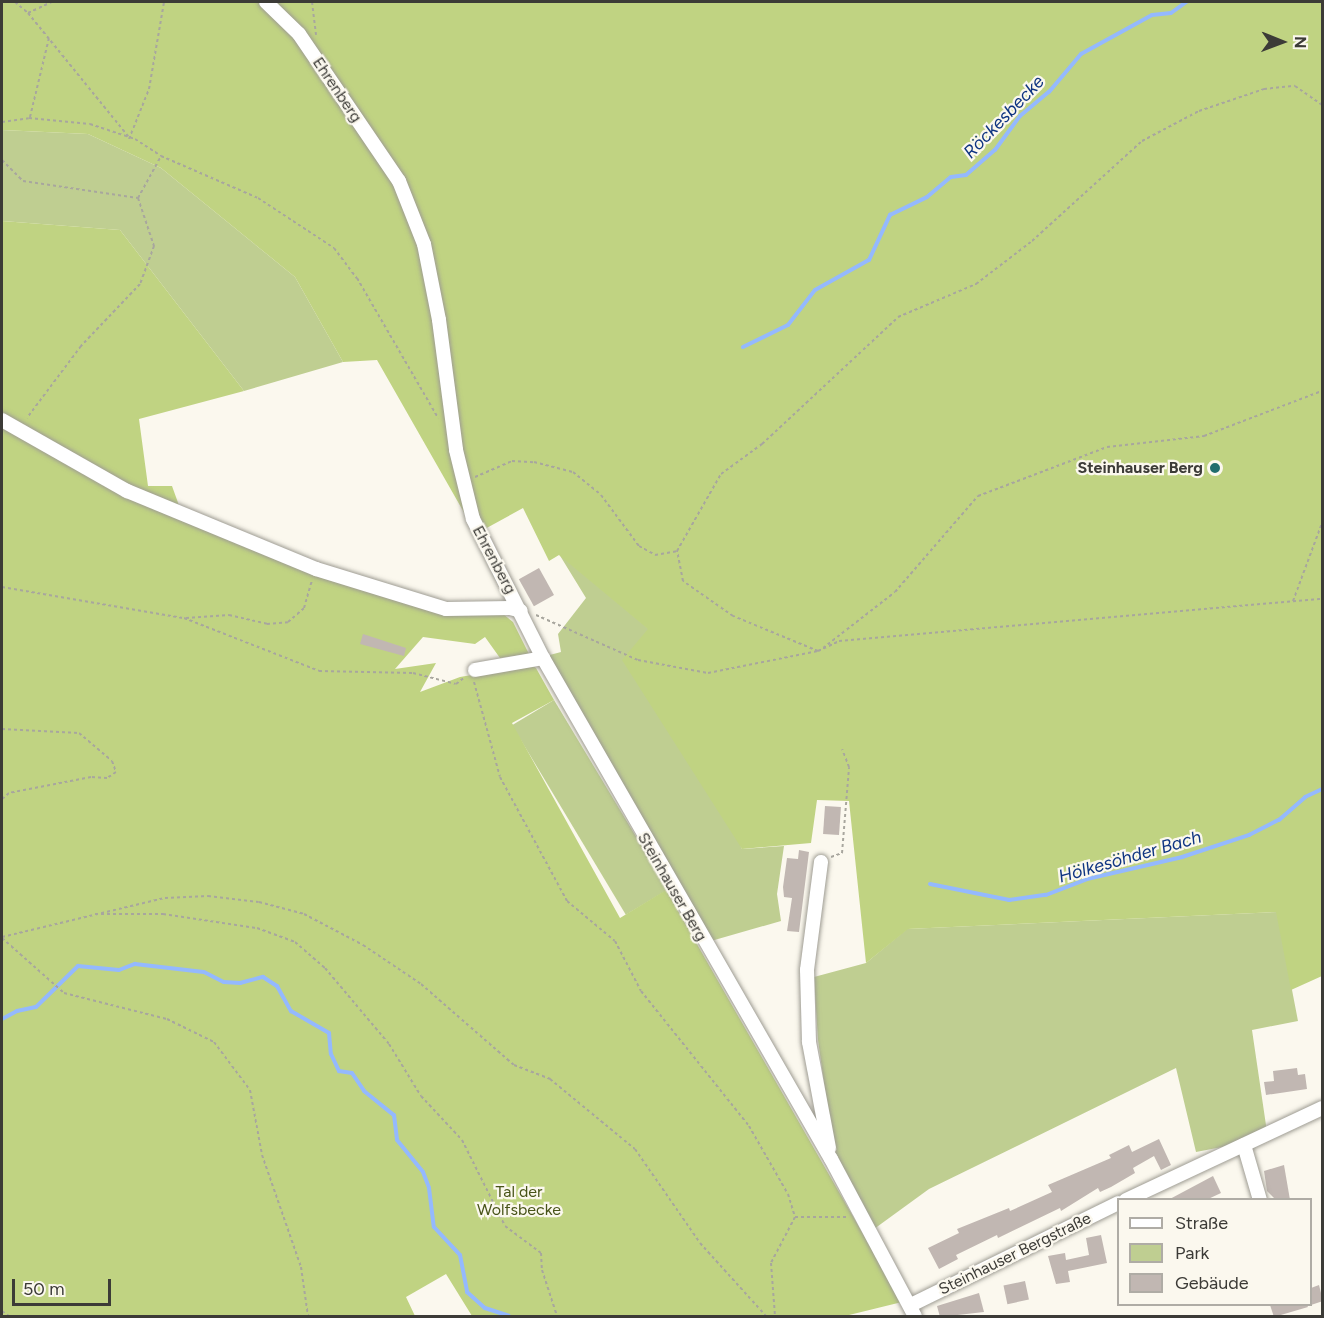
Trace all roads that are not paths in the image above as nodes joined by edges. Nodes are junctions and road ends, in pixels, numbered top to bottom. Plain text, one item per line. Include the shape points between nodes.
1 (266, 2) edge
2 (2, 420) edge
3 (521, 611) junction
4 (543, 658) junction
5 (475, 670) road end
6 (821, 862) road end
7 (1323, 1108) edge
8 (1244, 1145) junction
9 (831, 1159) junction
10 (1130, 1198) edge
11 (1259, 1198) edge
12 (1117, 1204) edge
13 (912, 1308) edge

1 - 3 street, Ehrenberg via 299,34 399,181 424,244 462,482 473,519
2 - 3 street, Ehrenberg via 127,491 316,569 446,609
3 - 4 street, Steinhauser Berg
4 - 5 street
4 - 9 street, Steinhauser Berg
6 - 9 street, Steinhauser Berg via 807,970 809,1042
7 - 8 street
8 - 10 street
8 - 11 street
9 - 13 street, Steinhauser Berg
12 - 13 street, Steinhauser Bergstraße

